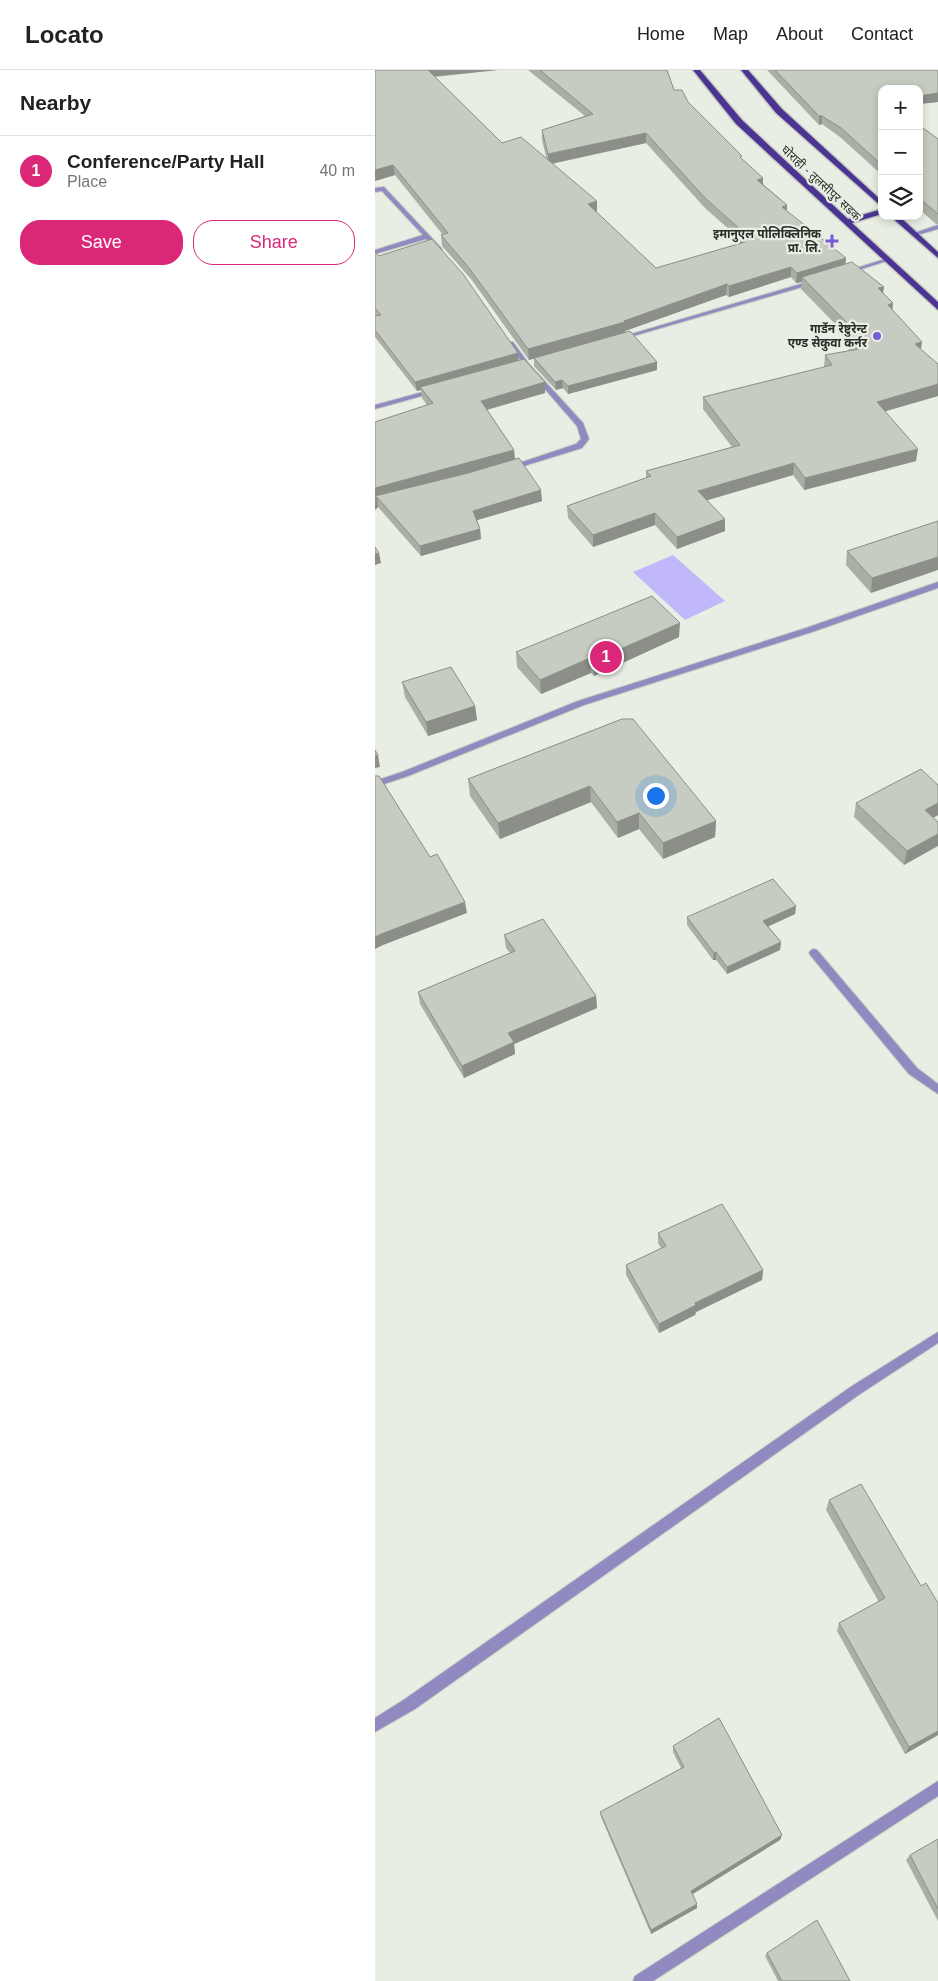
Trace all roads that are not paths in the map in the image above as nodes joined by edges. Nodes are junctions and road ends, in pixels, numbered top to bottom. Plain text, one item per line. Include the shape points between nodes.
1 (696, 70) edge
2 (744, 70) edge
3 (375, 190) edge
4 (878, 201) edge
5 (878, 213) edge
6 (898, 220) edge
7 (846, 222) junction
8 (938, 227) edge
9 (914, 234) junction
10 (428, 236) junction
11 (375, 252) edge
12 (938, 256) edge
13 (447, 259) edge
14 (887, 260) junction
15 (841, 273) edge
16 (823, 279) edge
17 (938, 307) edge
18 (505, 335) edge
19 (611, 341) edge
20 (536, 362) edge
21 (527, 365) junction
22 (517, 368) edge
23 (441, 389) edge
24 (375, 407) edge
25 (504, 469) edge
26 (938, 586) edge
27 (375, 784) edge
28 (814, 953) dead end
29 (938, 1090) edge
30 (938, 1337) edge
31 (375, 1725) edge
32 (938, 1788) edge
33 (640, 1981) edge

1 - 7 main road, घोराही - तुलसीपुर सडक via 739,122
2 - 4 main road, घोराही - तुलसीपुर सडक via 779,111
3 - 10 street via 383,190
5 - 7 main road
6 - 9 main road
7 - 14 main road, घोराही - तुलसीपुर सडक
8 - 9 street
9 - 12 main road
10 - 11 street
10 - 13 street
14 - 15 street
14 - 17 main road, घोराही - तुलसीपुर सडक
16 - 19 street
18 - 21 street
20 - 21 street
21 - 22 street
21 - 25 street via 580,425 585,439 579,446
23 - 24 street
26 - 27 street via 581,703
28 - 29 street via 913,1071
30 - 31 street via 857,1390 410,1704
32 - 33 street

